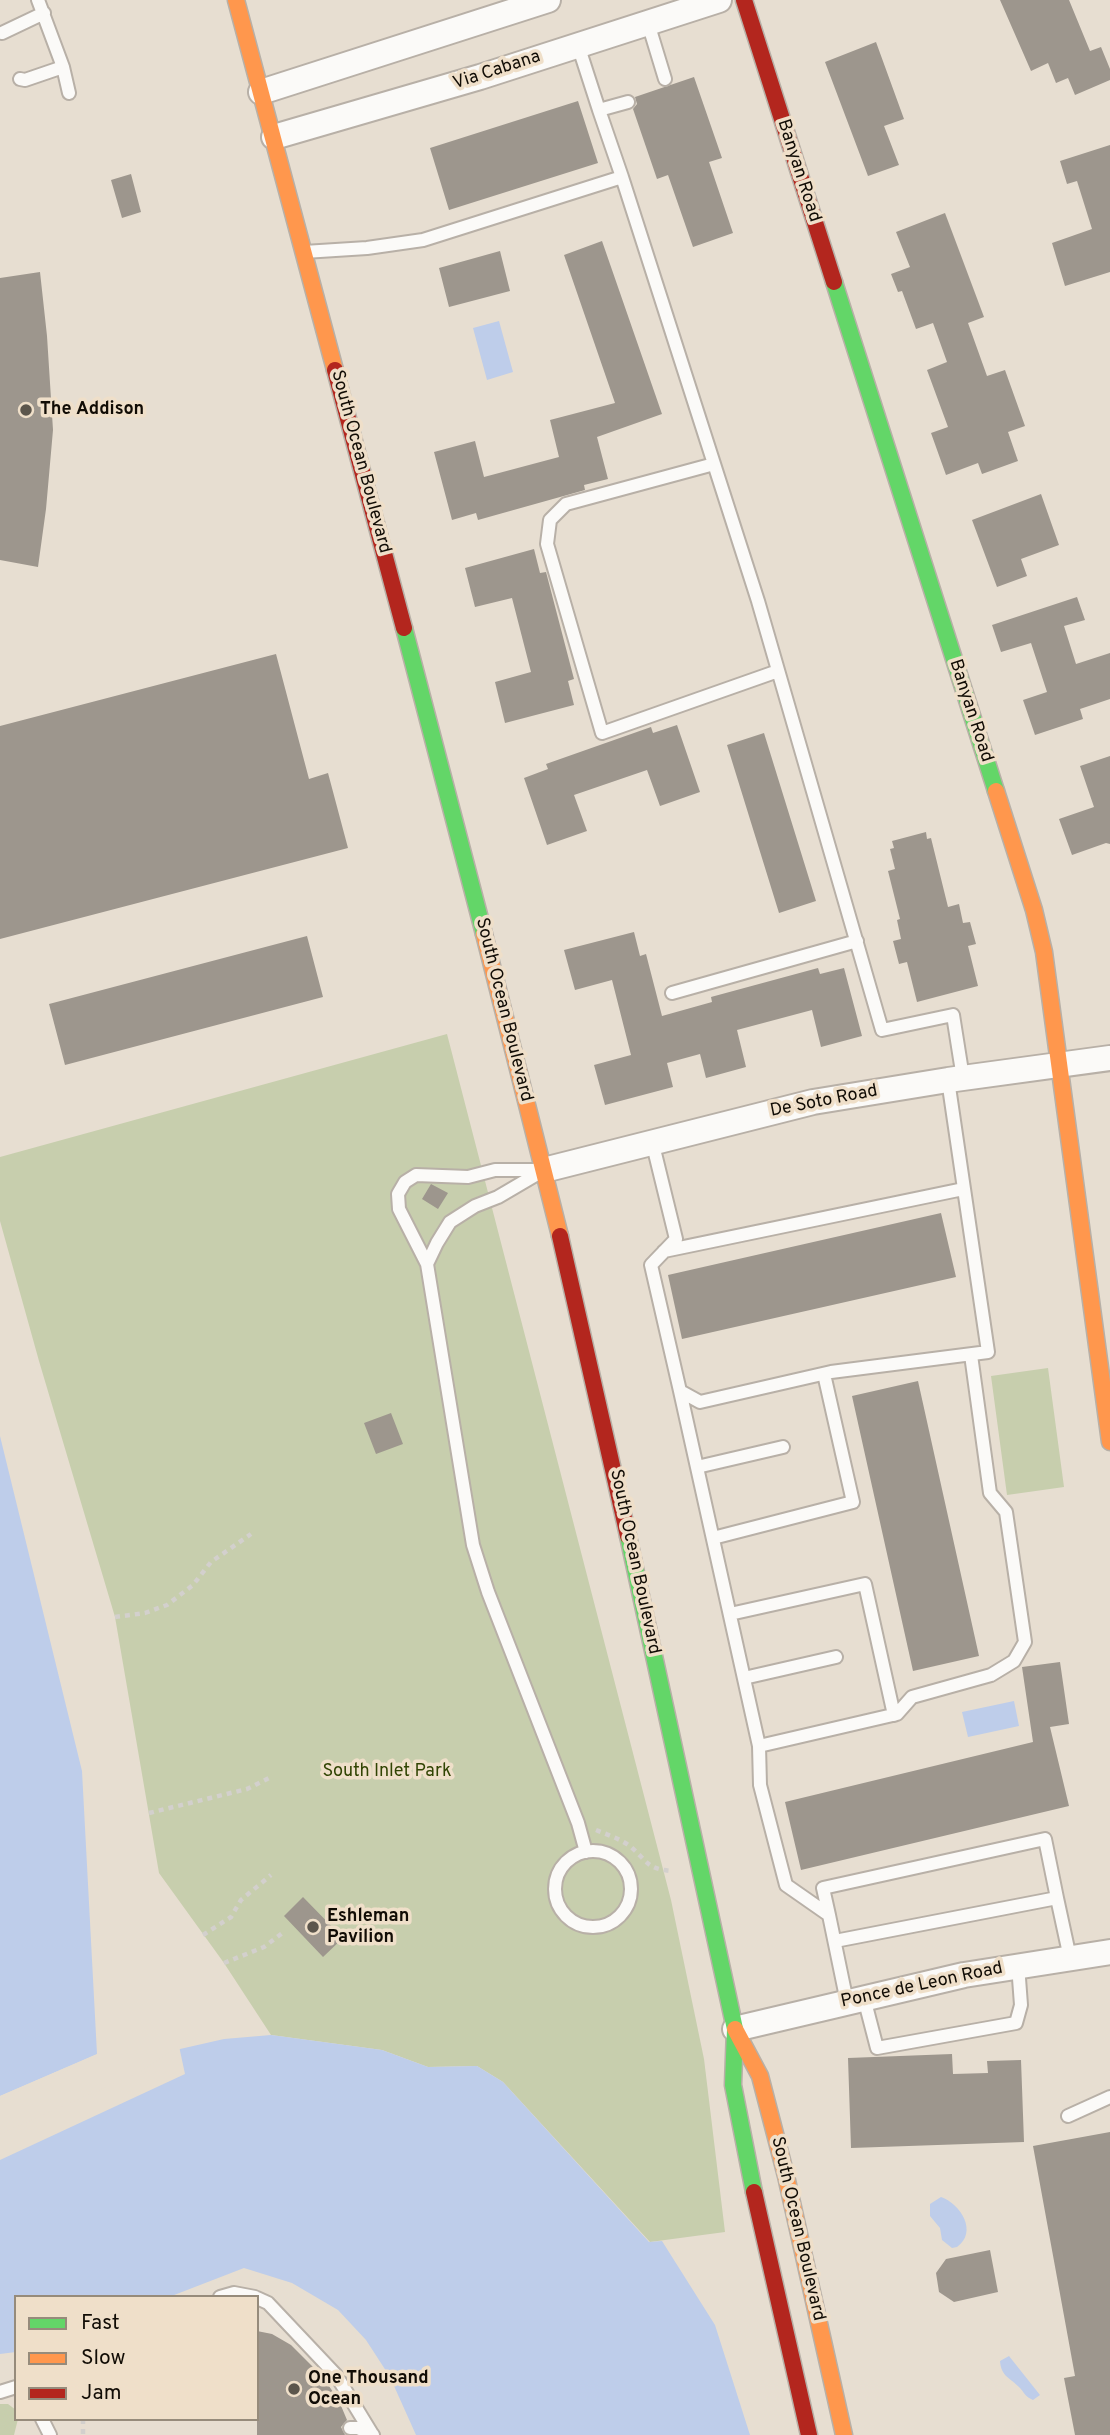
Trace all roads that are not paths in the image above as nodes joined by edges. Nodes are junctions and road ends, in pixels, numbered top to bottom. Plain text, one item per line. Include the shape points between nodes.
1 (38, 0) edge
2 (236, 0) edge
3 (548, 0) edge
4 (719, 0) edge
5 (744, 0) edge
6 (44, 13) junction
7 (648, 23) junction
8 (2, 33) dead end
9 (578, 45) junction
10 (62, 67) junction
11 (20, 79) dead end
12 (665, 79) dead end
13 (261, 92) junction
14 (69, 93) dead end
15 (628, 102) dead end
16 (599, 110) junction
17 (274, 137) junction
18 (622, 177) junction
19 (304, 252) junction
20 (714, 464) junction
21 (778, 671) junction
22 (857, 941) junction
23 (672, 993) dead end
24 (1110, 1058) edge
25 (1059, 1065) junction
26 (955, 1079) junction
27 (652, 1141) junction
28 (544, 1170) junction
29 (963, 1189) junction
30 (664, 1251) junction
31 (427, 1264) junction
32 (971, 1355) junction
33 (824, 1374) junction
34 (680, 1391) junction
35 (1110, 1442) edge
36 (783, 1447) dead end
37 (697, 1467) junction
38 (713, 1538) junction
39 (730, 1614) junction
40 (836, 1657) dead end
41 (744, 1678) junction
42 (894, 1715) junction
43 (759, 1746) junction
44 (586, 1852) junction
45 (1057, 1898) junction
46 (829, 1915) junction
47 (835, 1941) junction
48 (1110, 1952) edge
49 (1070, 1958) junction
50 (1018, 1965) junction
51 (856, 2000) junction
52 (735, 2029) junction
53 (1110, 2097) edge
54 (1068, 2116) dead end
55 (227, 2295) edge
56 (245, 2295) edge
57 (259, 2298) edge
58 (350, 2428) dead end
59 (373, 2435) edge
60 (809, 2435) edge
61 (844, 2435) edge

1 - 6 lane
2 - 13 main road, South Ocean Boulevard
3 - 13 street
4 - 7 street, Via Cabana
5 - 25 main road, Banyan Road via 1034,910
6 - 8 lane
6 - 10 lane
7 - 9 street, Via Cabana
7 - 12 lane
9 - 16 lane
9 - 17 street, Via Cabana
10 - 11 lane
10 - 14 lane
13 - 17 main road, South Ocean Boulevard
15 - 16 lane
16 - 18 lane
17 - 19 main road, South Ocean Boulevard
18 - 19 lane via 423,240
18 - 20 lane
19 - 28 main road, South Ocean Boulevard
20 - 21 lane
20 - 21 lane via 566,505 550,520 548,544 602,733
21 - 22 lane
22 - 23 lane
22 - 26 lane via 882,1030 953,1015
24 - 25 street, De Soto Road
25 - 26 street, De Soto Road
25 - 35 main road, Banyan Road
26 - 27 street, De Soto Road via 813,1102
26 - 29 lane
27 - 28 street, De Soto Road
27 - 30 lane via 676,1239
28 - 31 lane via 450,1222
28 - 31 lane via 495,1170 450,1178 416,1175 405,1182 398,1194 399,1209
28 - 52 main road, South Ocean Boulevard via 601,1410
29 - 30 lane
29 - 32 lane via 988,1352
30 - 34 lane via 651,1265
31 - 44 lane via 473,1545
32 - 33 lane
32 - 42 lane via 990,1493 1006,1512 1025,1642 1014,1661 991,1675 912,1697
33 - 34 lane via 700,1402
33 - 38 lane via 853,1502
34 - 37 lane
36 - 37 lane
37 - 38 lane
38 - 39 lane
39 - 41 lane
39 - 42 lane via 865,1584
40 - 41 lane
41 - 43 lane
42 - 43 lane
43 - 46 lane via 760,1785 786,1885
44 - 44 lane via 560,1869 556,1900 575,1923 591,1928 620,1917 631,1889 623,1865 614,1857
45 - 46 lane via 1045,1839 823,1888
45 - 47 lane
45 - 49 lane
46 - 47 lane
47 - 51 lane
48 - 49 street, Ponce de Leon Road
49 - 50 street, Ponce de Leon Road
50 - 51 street, Ponce de Leon Road
50 - 51 lane via 1021,2006 1016,2023 877,2048
51 - 52 street, Ponce de Leon Road
52 - 60 main road, South Ocean Boulevard via 733,2085 742,2139
52 - 61 main road, South Ocean Boulevard via 760,2076
53 - 54 lane
55 - 56 lane
57 - 59 lane via 336,2375
58 - 59 lane

